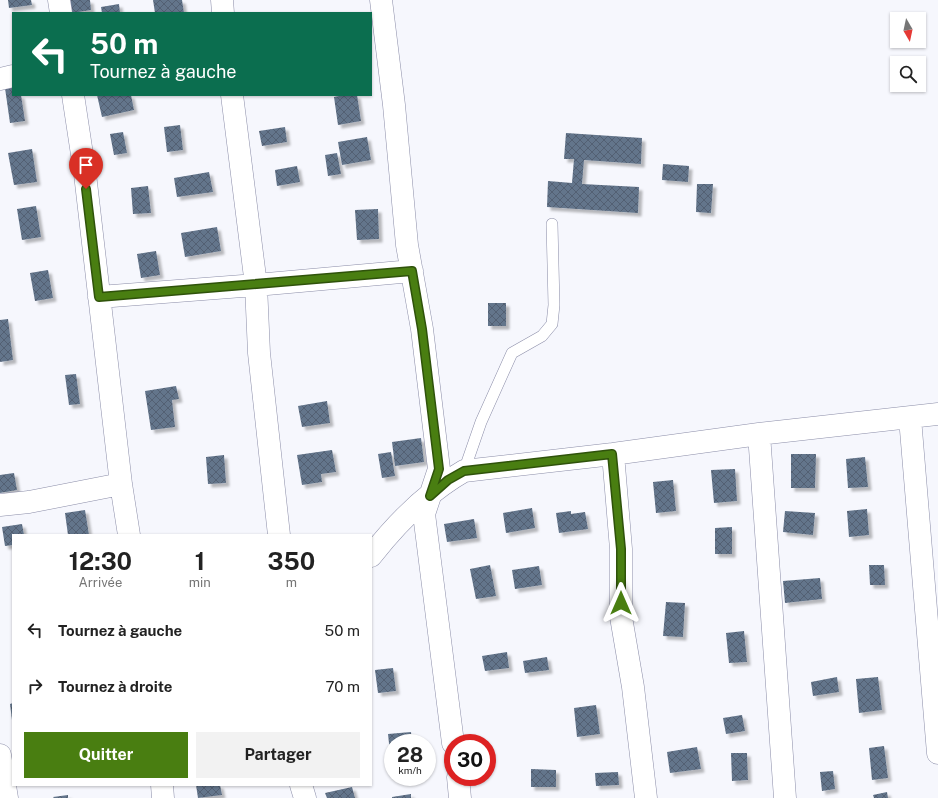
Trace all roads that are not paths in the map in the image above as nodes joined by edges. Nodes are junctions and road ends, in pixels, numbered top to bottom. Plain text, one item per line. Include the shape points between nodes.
1 (60, 0) edge
2 (222, 0) edge
3 (381, 0) edge
4 (62, 12) edge
5 (223, 12) edge
6 (377, 21) edge
7 (12, 76) edge
8 (0, 79) edge
9 (74, 96) edge
10 (232, 96) edge
11 (552, 224) dead end
12 (412, 271) junction
13 (256, 285) junction
14 (99, 297) junction
15 (938, 414) edge
16 (910, 418) junction
17 (758, 434) junction
18 (612, 454) junction
19 (464, 471) junction
20 (121, 484) junction
21 (430, 496) junction
22 (0, 505) edge
23 (129, 534) edge
24 (279, 534) edge
25 (372, 555) edge
26 (452, 734) edge
27 (938, 753) edge
28 (0, 755) edge
29 (162, 786) edge
30 (301, 786) edge
31 (459, 786) edge
32 (7, 798) edge
33 (163, 798) edge
34 (305, 798) edge
35 (460, 798) edge
36 (646, 798) edge
37 (785, 798) edge

1 - 4 street
2 - 5 street
3 - 6 street
6 - 12 street via 394,105 407,245
7 - 8 street
9 - 14 street
10 - 13 street
11 - 19 lane via 552,324 542,336 512,353 481,422
12 - 13 street
12 - 21 street via 422,329 439,469
13 - 14 street
13 - 24 street via 259,353
14 - 20 street
15 - 16 street
16 - 17 street
16 - 27 street
17 - 18 street
17 - 37 street
18 - 19 street
18 - 36 street via 621,549 621,617 633,688
19 - 21 street via 448,480
20 - 22 street via 29,502
20 - 23 street
21 - 25 street via 393,529
21 - 26 street via 424,514
28 - 32 street
29 - 33 street
30 - 34 street
31 - 35 street

